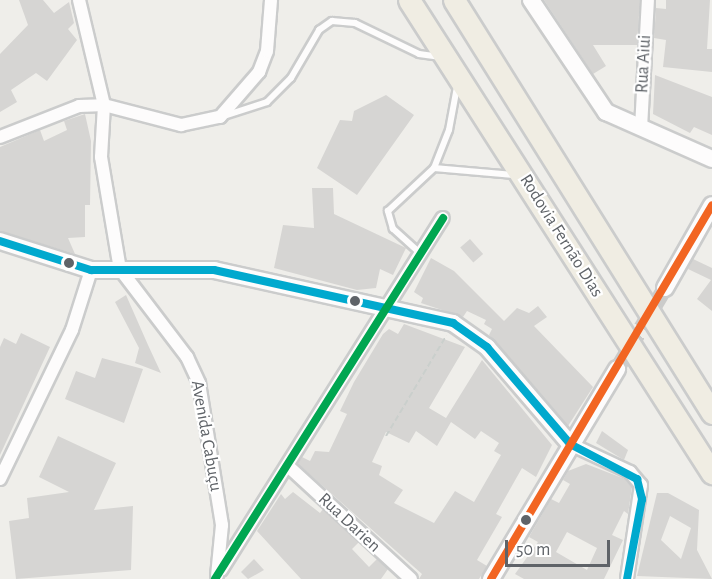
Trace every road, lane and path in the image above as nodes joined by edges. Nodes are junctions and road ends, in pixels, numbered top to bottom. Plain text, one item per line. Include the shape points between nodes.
1 (79, 0) edge
2 (271, 0) edge
3 (409, 0) edge
4 (454, 0) edge
5 (531, 0) edge
6 (648, 0) edge
7 (453, 66) junction
8 (104, 105) junction
9 (220, 117) junction
10 (641, 128) junction
11 (0, 137) edge
12 (712, 159) edge
13 (434, 168) junction
14 (523, 176) junction
15 (712, 205) edge
16 (443, 218) dead end
17 (0, 241) edge
18 (421, 254) junction
19 (120, 269) junction
20 (92, 270) junction
21 (664, 288) tunnel mouth
22 (390, 306) junction
23 (453, 323) junction
24 (616, 369) tunnel mouth
25 (712, 413) edge
26 (386, 436) dead end
27 (570, 444) junction
28 (288, 466) junction
29 (712, 473) edge
30 (0, 479) edge
31 (216, 578) edge
32 (411, 579) edge
33 (491, 579) edge
34 (627, 579) edge

1 - 8 street, Avenida Cabuçu
2 - 9 street via 267,51 259,72
3 - 7 highway, Rodovia Fernão Dias
4 - 25 highway, Rodovia Fernão Dias
5 - 10 street via 598,104
6 - 10 street, Rua Aiui
7 - 9 lane via 355,23 332,21 319,30 291,78 267,102
7 - 13 lane via 450,129
7 - 14 highway, Rodovia Fernão Dias
8 - 9 street via 161,123 182,125
8 - 11 street via 51,113
8 - 19 street, Avenida Cabuçu via 102,167
10 - 12 street
13 - 14 lane
13 - 18 lane via 394,202 387,220
14 - 29 highway, Rodovia Fernão Dias
15 - 21 street
16 - 18 street
17 - 20 street
18 - 22 street
19 - 20 street
19 - 22 street via 214,270
19 - 31 street, Avenida Cabuçu via 187,357 199,384 222,525
20 - 30 street via 72,330
22 - 23 street
22 - 28 street
23 - 26 path
23 - 27 street via 488,348
24 - 27 street
27 - 33 street
27 - 34 street via 630,472 641,485
28 - 31 street
28 - 32 street, Rua Darien

